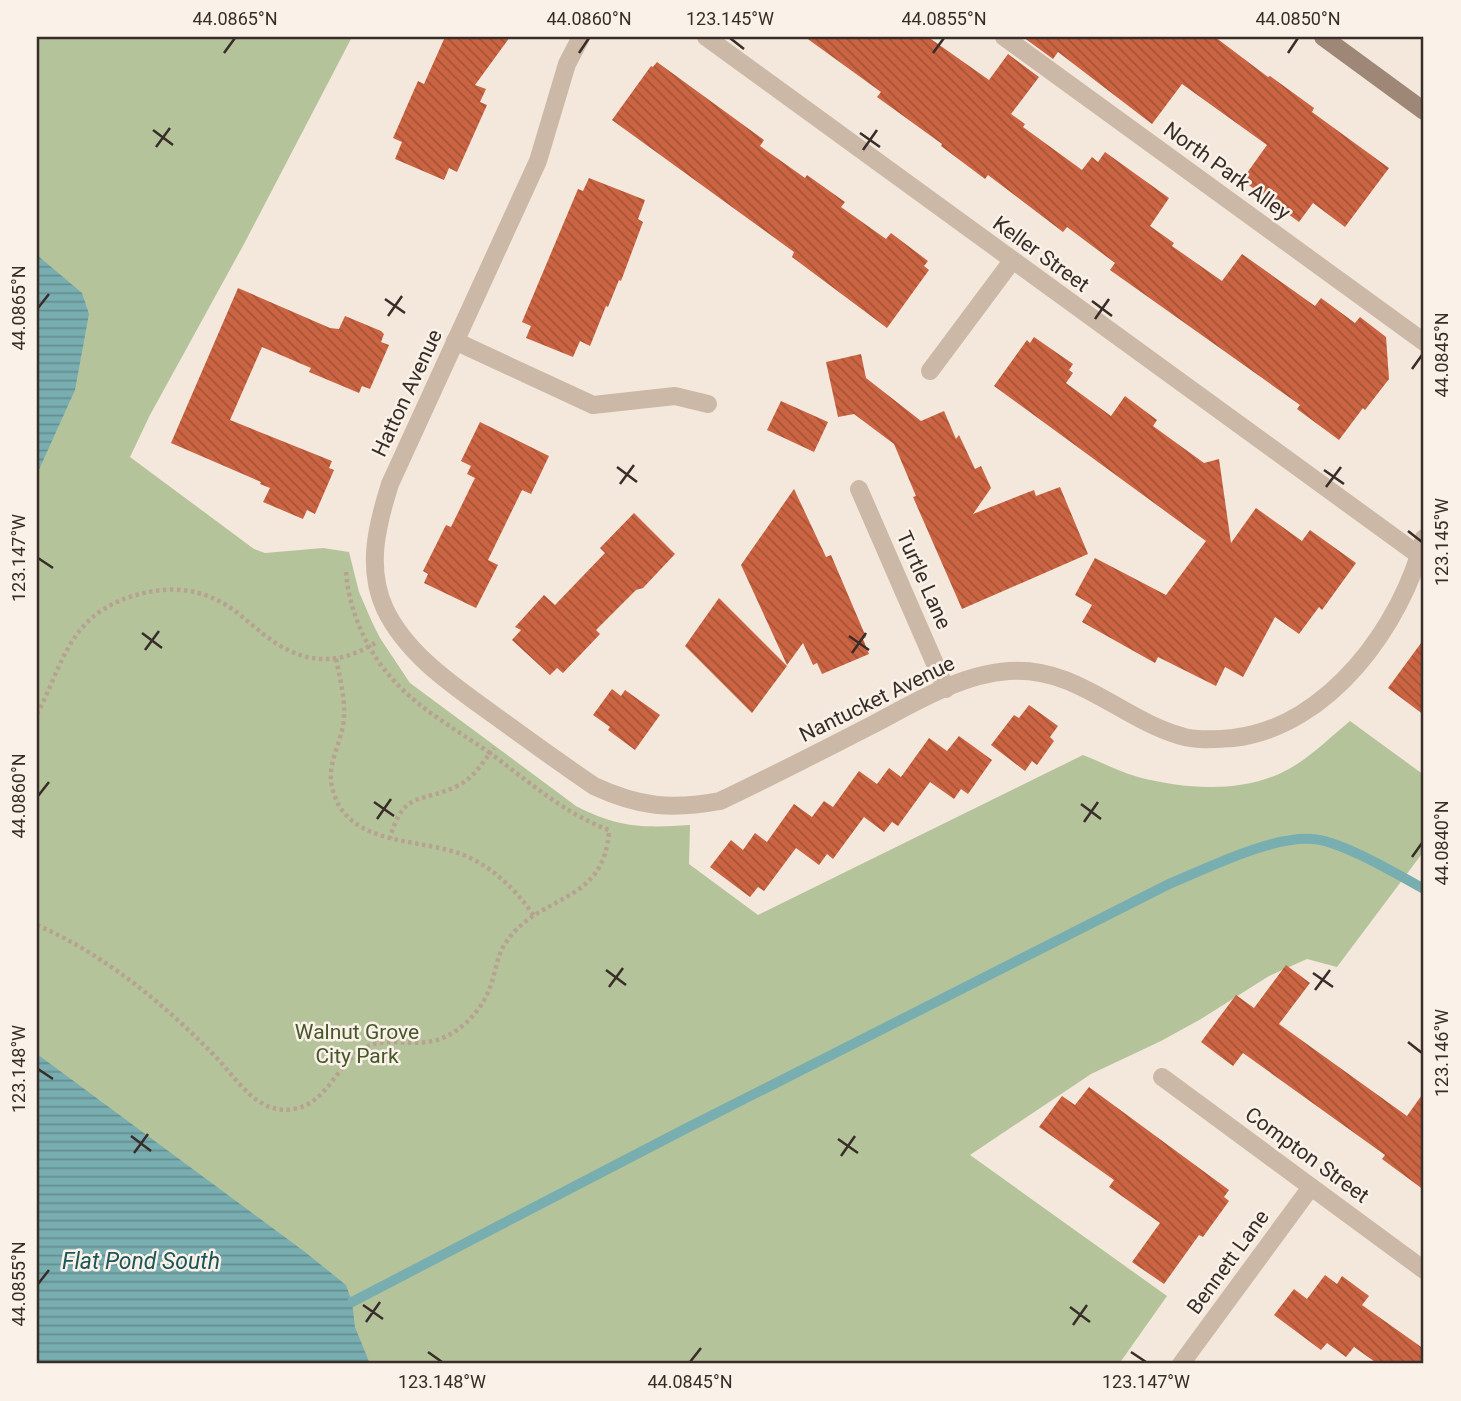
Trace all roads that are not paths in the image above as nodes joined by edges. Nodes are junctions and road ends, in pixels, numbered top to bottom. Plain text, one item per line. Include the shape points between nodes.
1 (581, 37) edge
2 (706, 37) edge
3 (1004, 37) edge
4 (1323, 37) edge
5 (1424, 111) edge
6 (1012, 261) junction
7 (456, 341) junction
8 (1424, 342) edge
9 (930, 371) dead end
10 (708, 404) dead end
11 (859, 489) dead end
12 (1422, 547) edge
13 (946, 689) junction
14 (512, 728) joint
15 (1162, 1077) dead end
16 (1311, 1187) junction
17 (1424, 1270) edge
18 (1181, 1364) edge

1 - 7 street, Hatton Avenue via 567,64 538,161
2 - 6 street, Keller Street
3 - 8 street, North Park Alley
4 - 5 street
6 - 9 street
6 - 12 street, Keller Street
7 - 10 street via 593,405 675,396
7 - 14 street, Hatton Avenue via 390,484 374,546 376,576 384,607 397,629 440,675
11 - 13 street, Turtle Lane
12 - 13 street, Nantucket Avenue via 1403,598 1355,669 1290,721 1249,736 1183,737 1133,716 1070,680 1044,673 977,676
13 - 14 street, Nantucket Avenue via 720,801 689,807 622,799 594,786
15 - 16 street, Compton Street
16 - 17 street, Compton Street
16 - 18 street, Bennett Lane

